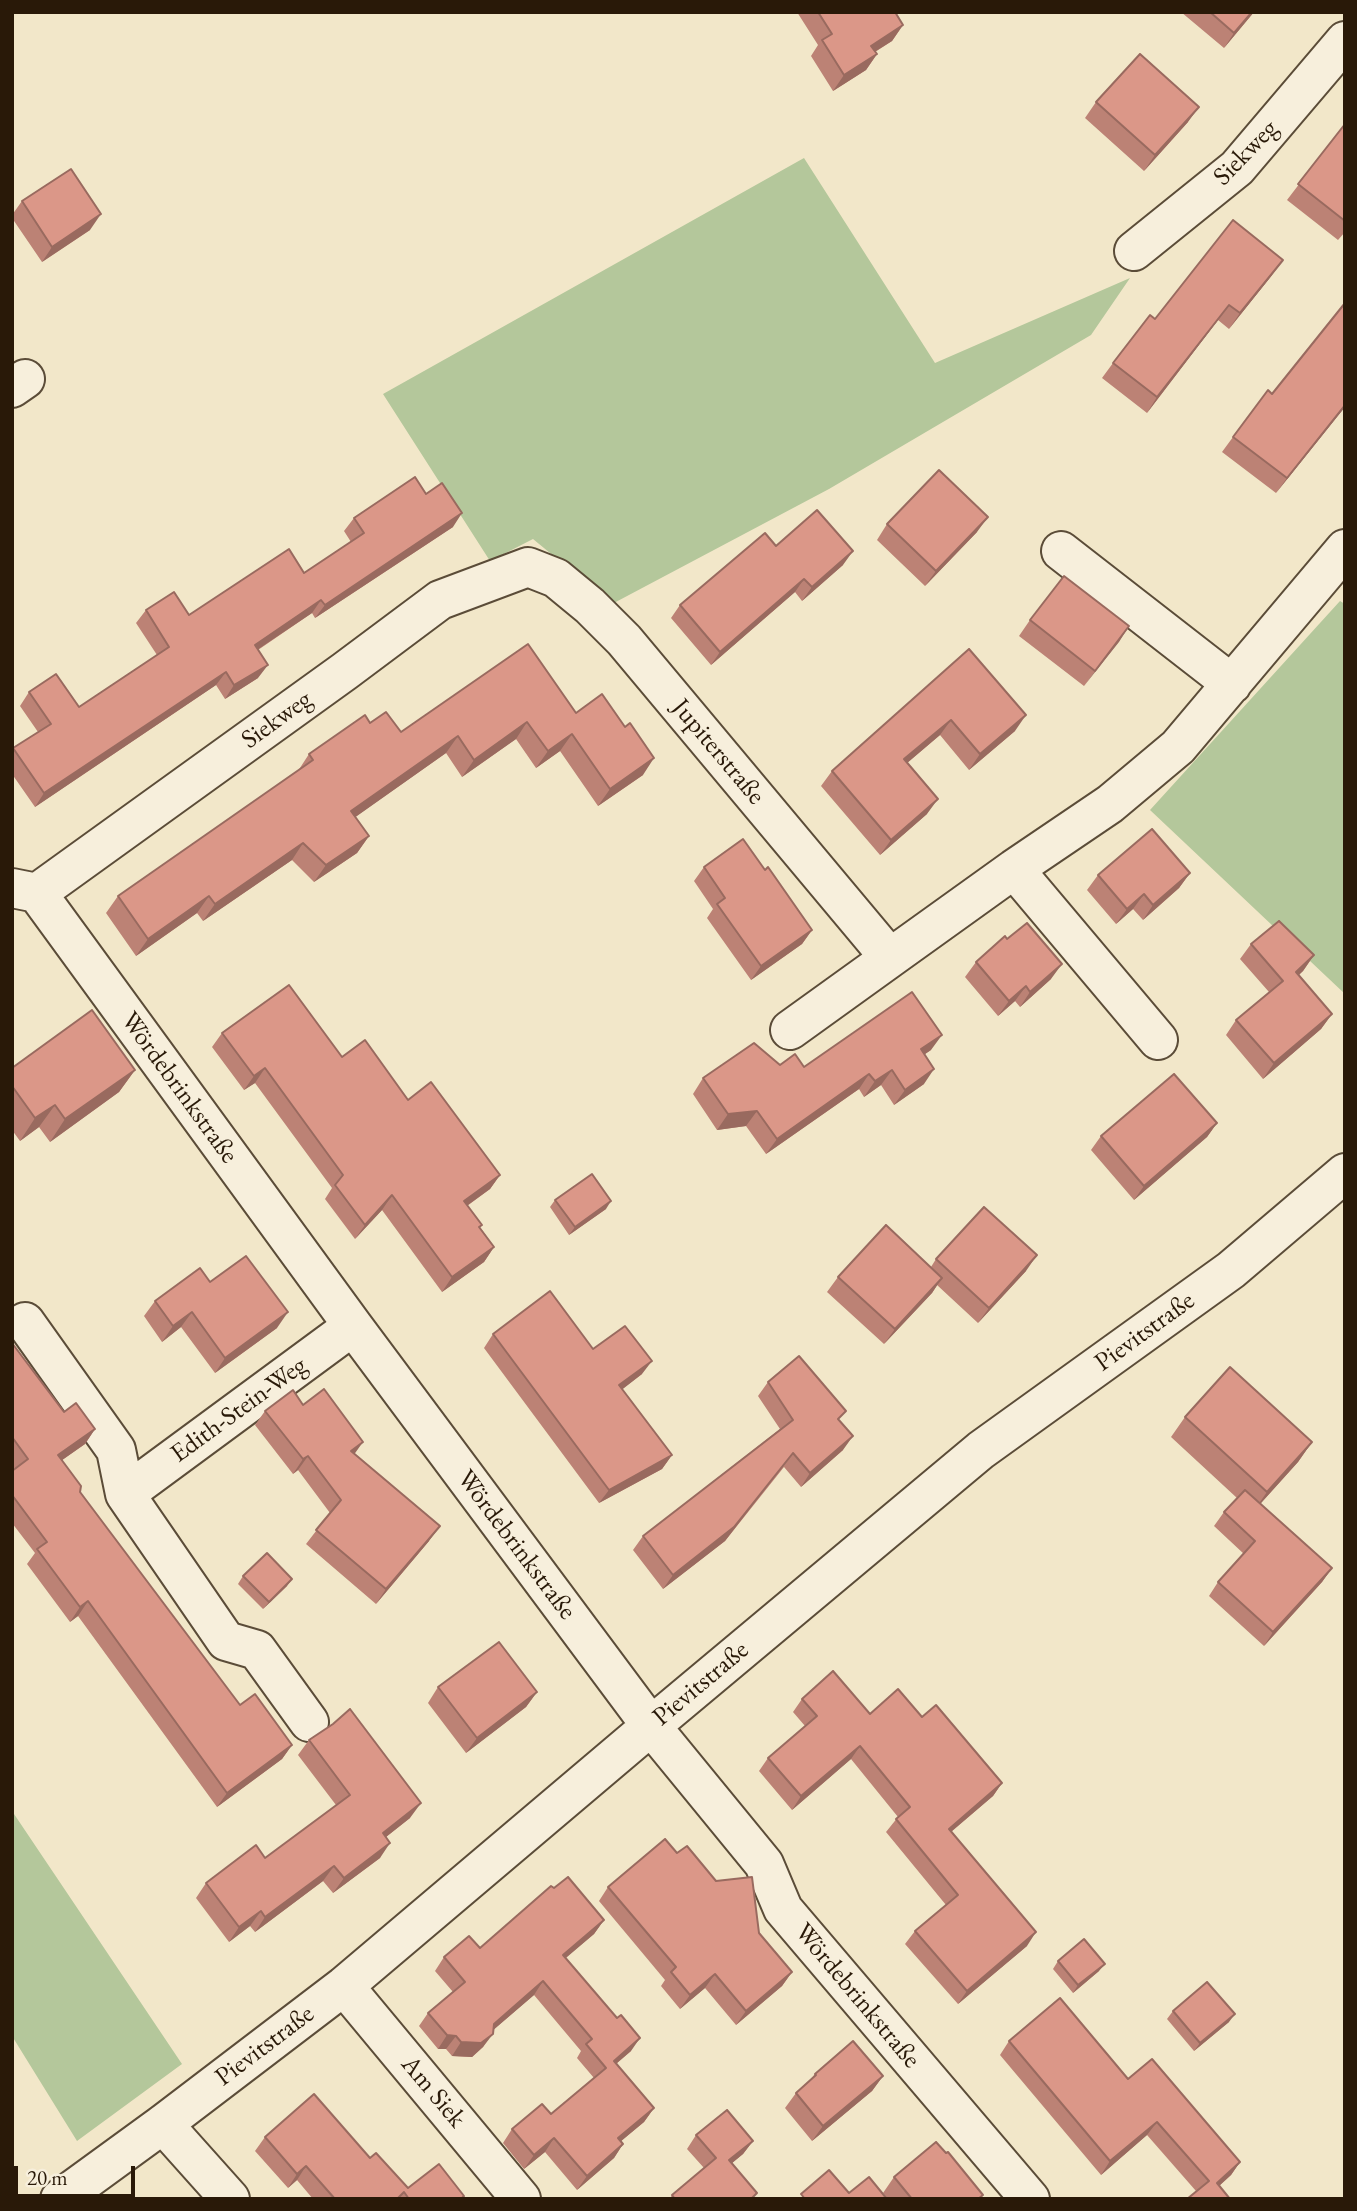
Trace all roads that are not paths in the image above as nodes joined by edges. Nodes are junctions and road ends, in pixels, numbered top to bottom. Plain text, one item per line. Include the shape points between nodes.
1 (1345, 41) edge
2 (1134, 251) dead end
3 (1345, 549) edge
4 (1061, 551) dead end
5 (528, 567) joint
6 (1232, 684) junction
7 (1014, 869) junction
8 (25, 891) edge
9 (890, 958) junction
10 (790, 1030) dead end
11 (1158, 1040) dead end
12 (1345, 1173) edge
13 (25, 1322) dead end
14 (353, 1326) junction
15 (125, 1494) junction
16 (309, 1722) dead end
17 (651, 1726) junction
18 (344, 1986) junction
19 (163, 2124) junction
20 (60, 2199) edge
21 (230, 2199) edge
22 (521, 2199) edge
23 (1030, 2199) edge

1 - 2 street, Siekweg via 1237,168
3 - 6 street
4 - 6 street
5 - 8 street, Siekweg via 440,600 334,679
5 - 9 street, Jupiterstraße via 556,578 624,640
6 - 7 street via 1178,747 1120,796
7 - 9 street
7 - 11 street
8 - 14 street, Wördebrinkstraße
9 - 10 street
12 - 17 street, Pievitstraße via 1231,1270 982,1450
13 - 15 street via 116,1450
14 - 15 street, Edith-Stein-Weg
14 - 17 street, Wördebrinkstraße
15 - 16 street via 226,1641 257,1650
17 - 18 street, Pievitstraße
17 - 23 street, Wördebrinkstraße via 764,1864 783,1909
18 - 19 street, Pievitstraße
18 - 22 street, Am Siek
19 - 20 street, Pievitstraße
19 - 21 street

